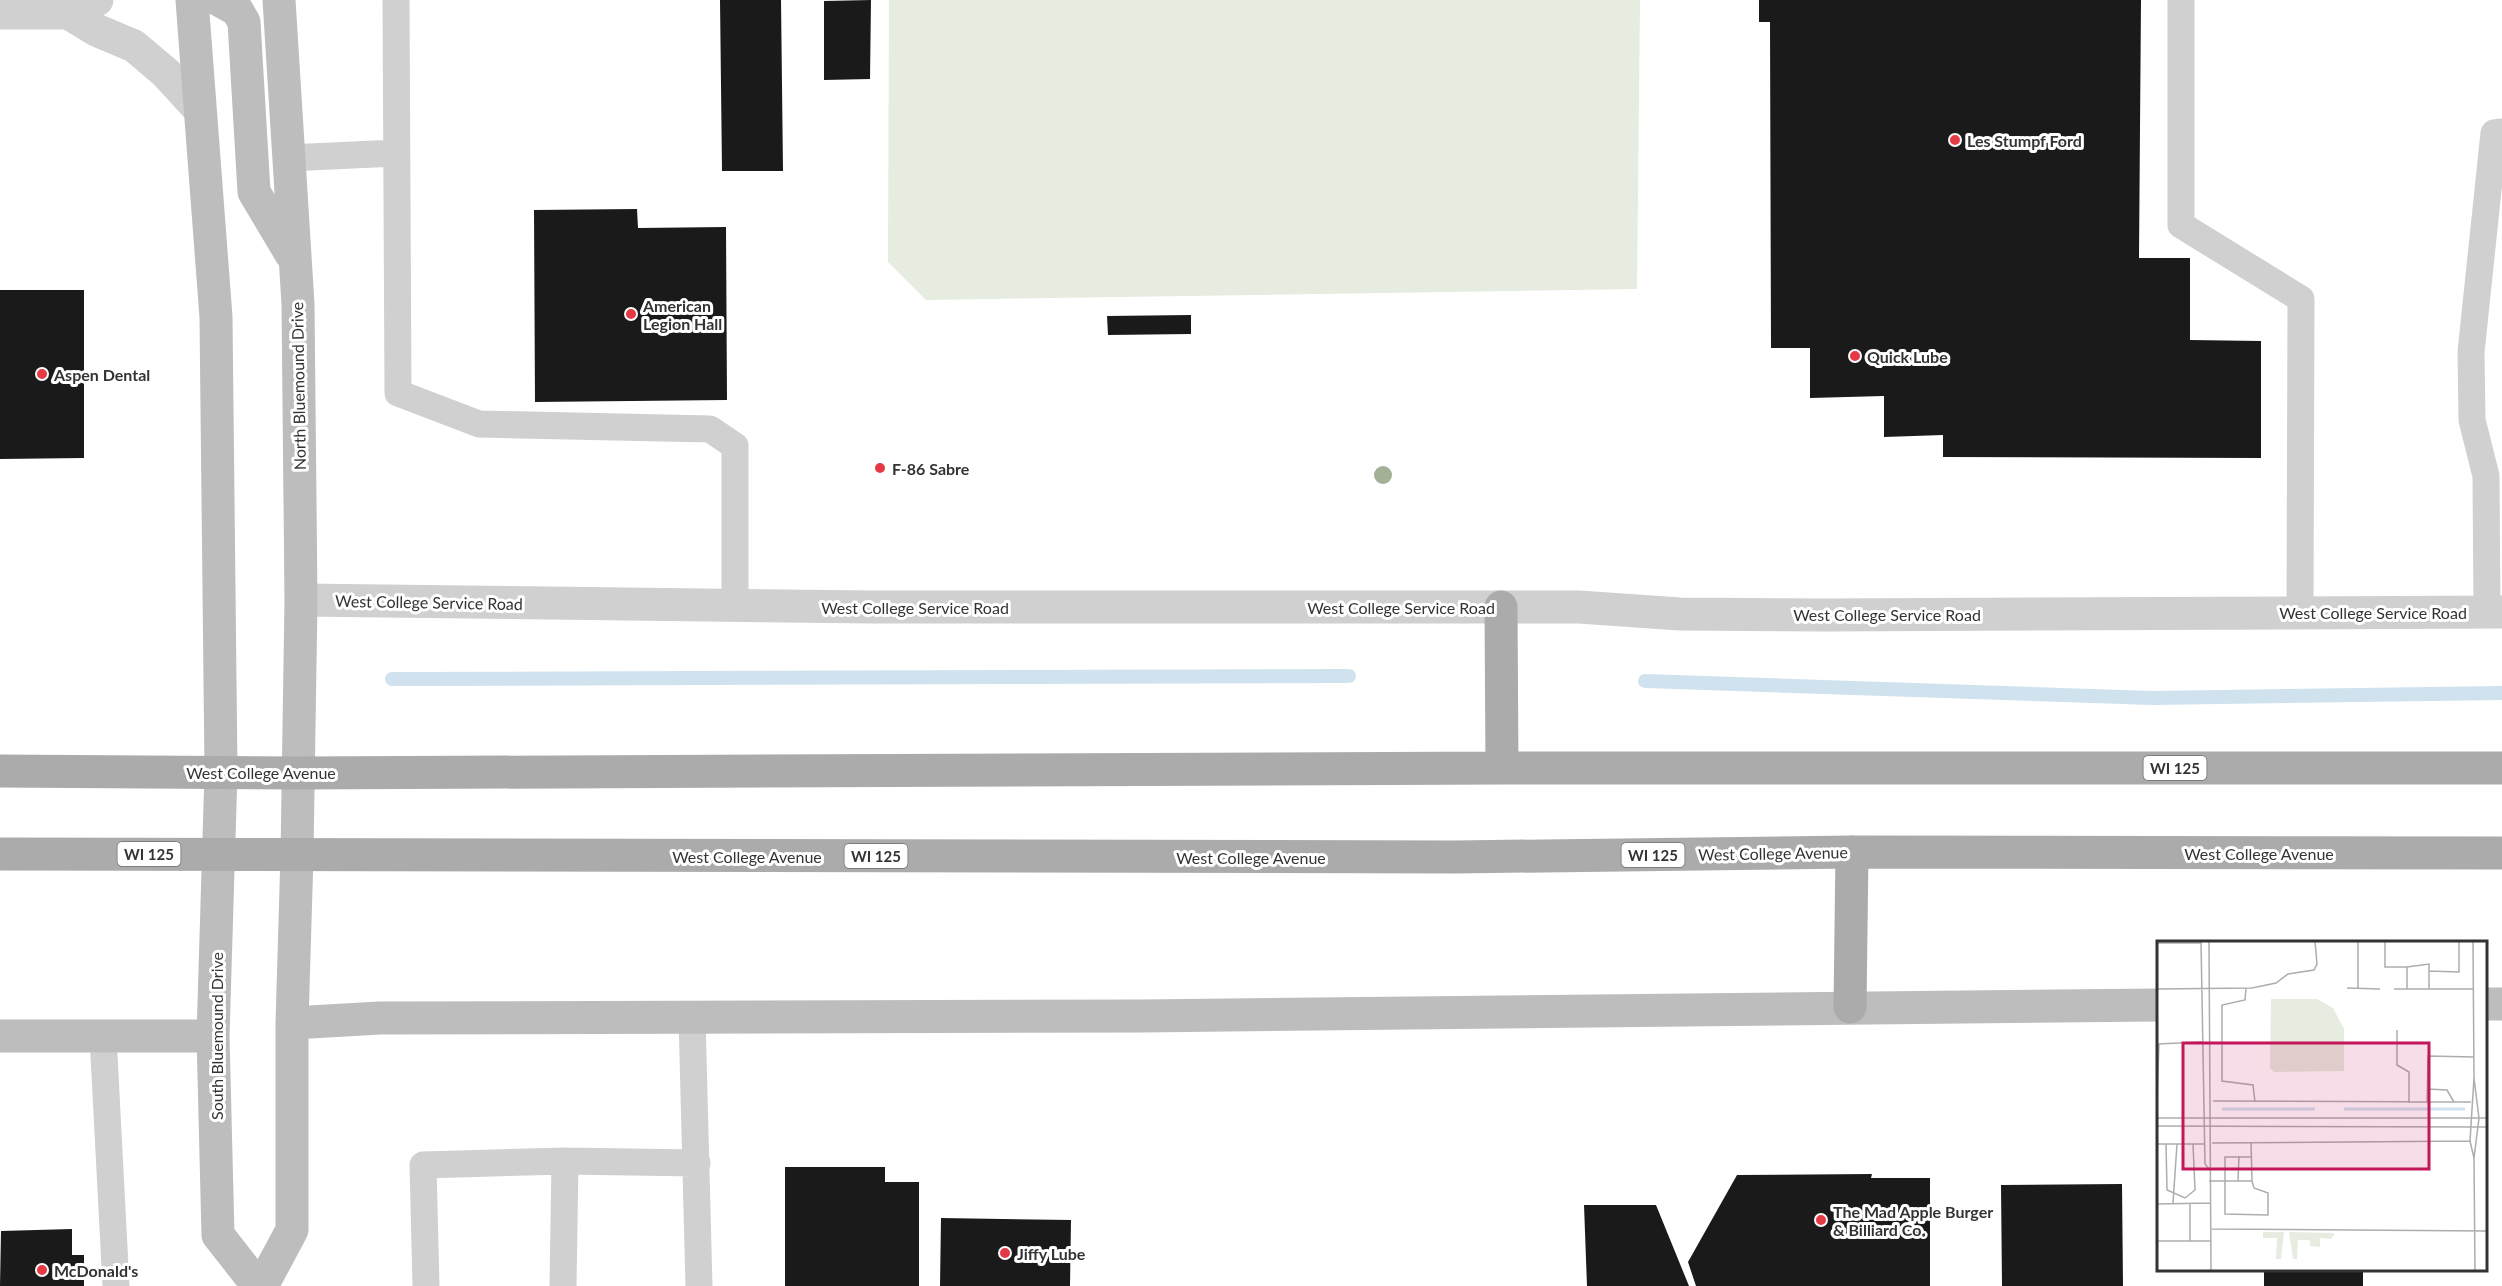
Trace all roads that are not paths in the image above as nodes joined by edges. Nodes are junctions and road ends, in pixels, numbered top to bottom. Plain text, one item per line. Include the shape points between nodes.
1 (192, 0) edge
2 (219, 0) edge
3 (279, 0) edge
4 (396, 0) edge
5 (2181, 0) edge
6 (83, 7) edge
7 (0, 13) edge
8 (199, 109) junction
9 (2498, 133) edge
10 (396, 153) junction
11 (288, 158) junction
12 (295, 261) junction
13 (2494, 477) edge
14 (301, 600) junction
15 (735, 606) junction
16 (1501, 607) junction
17 (2300, 612) junction
18 (2495, 612) edge
19 (1502, 768) junction
20 (2502, 768) edge
21 (0, 771) edge
22 (220, 772) junction
23 (298, 773) junction
24 (1851, 852) junction
25 (2502, 853) edge
26 (0, 854) edge
27 (219, 854) junction
28 (297, 855) junction
29 (2157, 1005) edge
30 (1850, 1006) junction
31 (692, 1017) junction
32 (292, 1023) junction
33 (0, 1036) edge
34 (103, 1036) junction
35 (213, 1036) junction
36 (565, 1161) junction
37 (697, 1163) junction
38 (116, 1286) edge
39 (260, 1286) edge
40 (426, 1286) edge
41 (563, 1286) edge
42 (699, 1286) edge

1 - 8 main road
2 - 12 main road via 237,10 244,22 254,192
3 - 11 main road, North Bluemound Drive
4 - 10 lane
5 - 17 lane via 2181,225 2301,299
6 - 7 street
6 - 8 street via 96,30 134,46
8 - 22 main road via 216,317
9 - 13 lane via 2470,352 2472,420
10 - 11 lane
10 - 15 lane via 398,393 478,424 710,429 735,446
11 - 12 main road, North Bluemound Drive
12 - 14 main road, North Bluemound Drive
13 - 18 lane
14 - 15 street, West College Service Road
14 - 23 main road, North Bluemound Drive
15 - 16 street, West College Service Road
16 - 17 street, West College Service Road via 1578,607 1680,614
16 - 19 main road
17 - 18 street, West College Service Road
19 - 20 main road, West College Avenue / WI 125
19 - 23 main road, West College Avenue / WI 125
21 - 22 main road, West College Avenue / WI 125
22 - 23 main road, West College Avenue / WI 125
22 - 27 main road, South Bluemound Drive
23 - 28 main road, South Bluemound Drive
24 - 25 main road, West College Avenue / WI 125
24 - 28 main road, West College Avenue / WI 125 via 1455,857
24 - 30 main road
26 - 27 main road, West College Avenue / WI 125
27 - 28 main road, West College Avenue / WI 125
27 - 35 main road, South Bluemound Drive
28 - 32 main road, South Bluemound Drive
29 - 30 main road
30 - 31 main road via 1142,1016
31 - 32 main road via 380,1018
31 - 37 lane
32 - 39 main road, South Bluemound Drive via 291,1230
33 - 34 main road
34 - 35 main road
34 - 38 lane
35 - 39 main road, South Bluemound Drive via 218,1235
36 - 37 lane
36 - 40 lane via 423,1165
36 - 41 lane
37 - 42 lane

